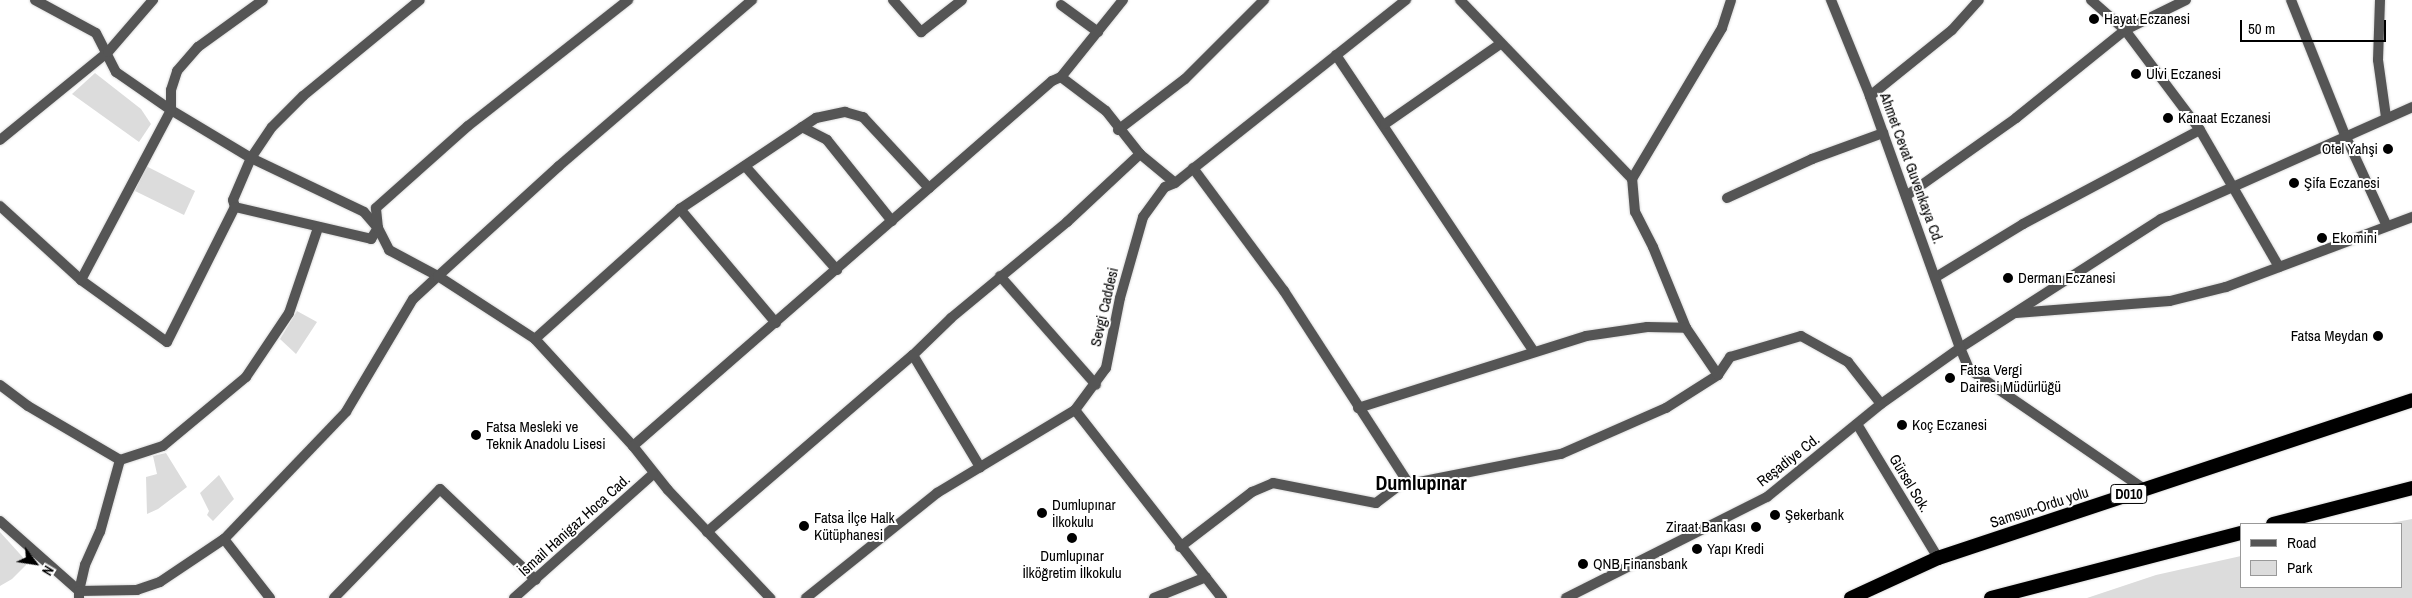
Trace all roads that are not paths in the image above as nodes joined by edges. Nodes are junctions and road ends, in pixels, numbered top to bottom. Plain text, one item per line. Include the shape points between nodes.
1 (35, 0) edge
2 (153, 0) edge
3 (263, 0) edge
4 (420, 0) edge
5 (628, 0) edge
6 (752, 0) edge
7 (893, 0) edge
8 (962, 0) edge
9 (1123, 0) edge
10 (1264, 0) edge
11 (1406, 0) edge
12 (1460, 0) edge
13 (1731, 0) edge
14 (1831, 0) edge
15 (1979, 0) edge
16 (2091, 0) edge
17 (2186, 0) edge
18 (2290, 0) edge
19 (2380, 0) edge
20 (1061, 5) dead end
21 (2125, 30) junction
22 (1098, 32) junction
23 (1500, 44) junction
24 (108, 52) junction
25 (1336, 55) junction
26 (1061, 77) junction
27 (1870, 96) junction
28 (2412, 108) edge
29 (171, 110) junction
30 (2386, 117) junction
31 (1385, 124) junction
32 (802, 127) junction
33 (1118, 130) junction
34 (2200, 130) junction
35 (1883, 133) junction
36 (2345, 135) junction
37 (0, 140) edge
38 (1140, 154) junction
39 (251, 158) junction
40 (745, 166) junction
41 (1193, 168) junction
42 (1632, 178) junction
43 (1174, 183) junction
44 (2235, 185) junction
45 (930, 188) junction
46 (1906, 196) junction
47 (1727, 198) dead end
48 (0, 206) edge
49 (235, 208) junction
50 (680, 209) junction
51 (2412, 217) edge
52 (892, 221) junction
53 (2386, 224) junction
54 (318, 228) junction
55 (378, 228) junction
56 (2279, 267) junction
57 (837, 270) junction
58 (438, 276) junction
59 (1000, 276) junction
60 (1936, 277) junction
61 (81, 280) junction
62 (2015, 313) junction
63 (776, 323) junction
64 (1686, 328) junction
65 (535, 339) junction
66 (1960, 348) junction
67 (1533, 350) junction
68 (913, 355) junction
69 (1718, 375) junction
70 (0, 385) edge
71 (1096, 385) junction
72 (2412, 400) edge
73 (1881, 404) junction
74 (1358, 408) junction
75 (1075, 410) junction
76 (1857, 424) junction
77 (633, 446) junction
78 (120, 460) junction
79 (980, 467) junction
80 (653, 474) junction
81 (1406, 480) junction
82 (2412, 488) edge
83 (2144, 490) junction
84 (0, 521) edge
85 (2277, 523) edge
86 (707, 532) junction
87 (2240, 533) edge
88 (224, 539) junction
89 (1180, 547) junction
90 (1938, 558) junction
91 (1206, 577) junction
92 (536, 580) junction
93 (79, 594) edge
94 (270, 598) edge
95 (334, 598) edge
96 (514, 598) edge
97 (770, 598) edge
98 (806, 598) edge
99 (1154, 598) edge
100 (1222, 598) edge
101 (1566, 598) edge
102 (1851, 598) edge
103 (1991, 598) edge

1 - 24 street via 96,33
2 - 24 street
3 - 29 street via 198,47 177,71 171,90
4 - 39 street via 304,96 272,127
5 - 55 street via 468,126 376,208
6 - 58 street via 559,166
7 - 8 street via 921,32
9 - 22 street
10 - 33 street via 1185,79
11 - 25 street, Sevgi Caddesi
12 - 23 street
13 - 42 street via 1722,28
14 - 27 street, Ahmet Cevat Guvenkaya Cd.
15 - 27 street via 1952,30
16 - 21 street
17 - 21 street
18 - 36 street
19 - 30 street via 2378,60
20 - 22 street
21 - 34 street
21 - 46 street via 2016,118
22 - 26 street
23 - 31 street
23 - 42 street
24 - 29 street via 116,72
24 - 37 street
25 - 31 street
25 - 41 street, Sevgi Caddesi
26 - 33 street via 1106,111
26 - 45 street via 1052,81
27 - 35 street, Ahmet Cevat Guvenkaya Cd.
28 - 30 street, Reşadiye Cd.
29 - 39 street
29 - 61 street
30 - 36 street, Reşadiye Cd.
31 - 67 street
32 - 40 street
32 - 45 street via 816,118 845,112 863,117
32 - 52 street via 827,140
33 - 38 street
34 - 44 street
34 - 60 street via 2023,224
35 - 46 street, Ahmet Cevat Guvenkaya Cd.
35 - 47 street via 1812,159
36 - 44 street, Reşadiye Cd.
36 - 53 street
38 - 43 street
38 - 59 street via 1067,222
39 - 49 street via 233,200
39 - 55 street via 364,212
40 - 50 street
40 - 57 street
41 - 43 street, Sevgi Caddesi
41 - 74 street via 1284,291
42 - 64 street via 1635,212
43 - 71 street, Sevgi Caddesi via 1165,187 1143,217 1120,298 1106,368
44 - 56 street
44 - 62 street, Reşadiye Cd. via 2161,219
45 - 52 street
46 - 60 street, Ahmet Cevat Guvenkaya Cd.
48 - 61 street
49 - 54 street
49 - 61 street via 167,342
50 - 63 street
50 - 65 street
51 - 53 street
52 - 57 street
53 - 56 street
54 - 55 street via 371,239
54 - 78 street via 289,313 246,378 163,446
55 - 58 street via 388,250
56 - 62 street via 2226,287 2170,301
57 - 63 street
58 - 65 street
58 - 88 street via 413,299 346,412
59 - 68 street
59 - 71 street
60 - 66 street, Ahmet Cevat Guvenkaya Cd.
62 - 66 street, Reşadiye Cd.
63 - 77 street
64 - 67 street via 1638,328 1586,336
64 - 69 street
65 - 77 street
66 - 73 street, Reşadiye Cd.
66 - 83 street, Ahmet Cevat Guvenkaya Cd. via 1969,369
67 - 74 street
68 - 79 street
68 - 86 street
69 - 73 street via 1730,357 1801,336 1848,362
69 - 81 street via 1666,408 1561,454 1409,484
70 - 78 street via 28,406
71 - 75 street, Sevgi Caddesi
72 - 83 highway, Samsun-Ordu yolu / D010
73 - 76 street, Reşadiye Cd.
74 - 81 street
75 - 79 street, Sevgi Caddesi
75 - 89 street
76 - 90 street, Gürsel Sok.
76 - 101 street, Reşadiye Cd. via 1767,497
77 - 80 street
78 - 93 street via 100,532 84,565
79 - 98 street, Sevgi Caddesi via 937,493
80 - 86 street
80 - 92 street, İsmail Hanigaz Hoca Cad.
81 - 89 street via 1376,503 1273,483 1252,492
82 - 85 highway
83 - 90 highway, Samsun-Ordu yolu / D010
84 - 93 street
86 - 97 street
87 - 103 highway
88 - 93 street via 160,582 137,590
88 - 94 street
89 - 91 street
90 - 102 highway, Samsun-Ordu yolu / D010
91 - 99 street
91 - 100 street
92 - 95 street via 440,489
92 - 96 street, İsmail Hanigaz Hoca Cad.

